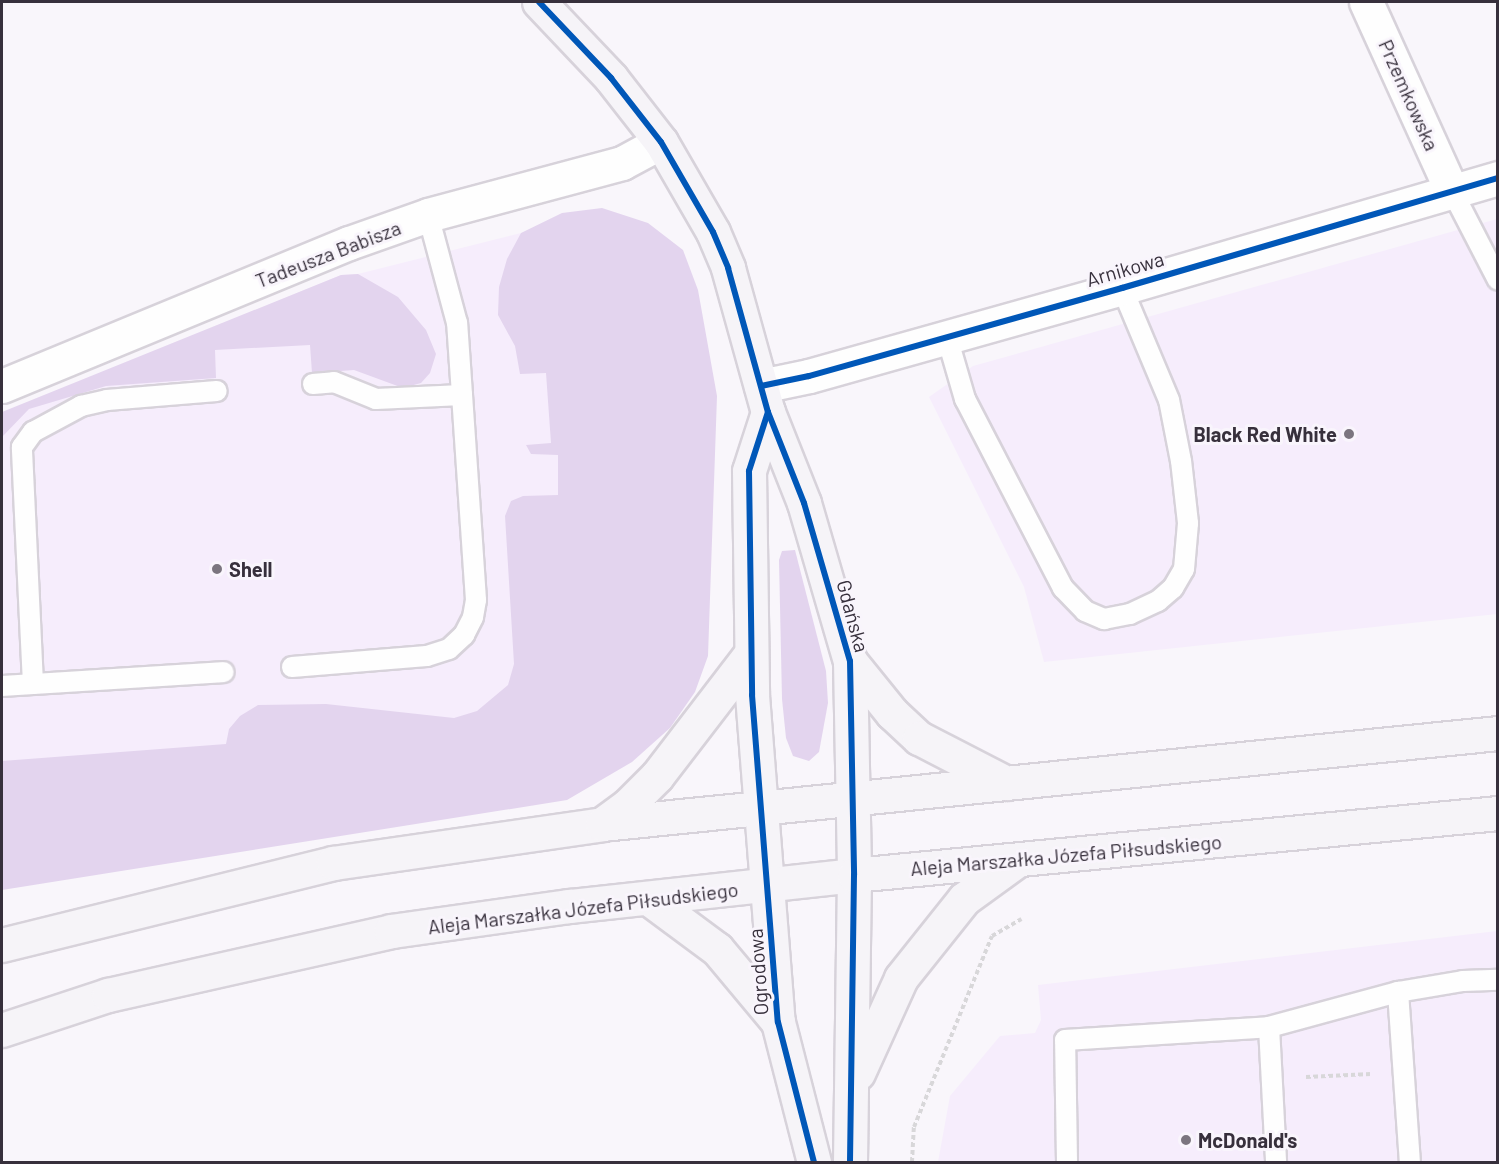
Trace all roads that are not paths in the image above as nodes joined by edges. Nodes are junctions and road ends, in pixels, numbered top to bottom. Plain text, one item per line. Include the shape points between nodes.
1 (540, 2) edge
2 (1366, 2) edge
3 (661, 142) junction
4 (1497, 178) edge
5 (1451, 189) junction
6 (428, 215) junction
7 (1497, 280) edge
8 (1122, 288) junction
9 (947, 337) junction
10 (313, 384) dead end
11 (2, 386) edge
12 (217, 391) dead end
13 (462, 395) junction
14 (764, 399) junction
15 (750, 655) junction
16 (850, 661) junction
17 (292, 667) dead end
18 (224, 672) dead end
19 (33, 684) junction
20 (2, 686) edge
21 (1497, 733) edge
22 (1006, 783) junction
23 (852, 797) junction
24 (762, 811) junction
25 (1497, 813) edge
26 (602, 824) junction
27 (1015, 862) junction
28 (854, 874) junction
29 (768, 887) junction
30 (648, 898) junction
31 (9, 938) edge
32 (1497, 980) edge
33 (1398, 992) junction
34 (778, 1022) junction
35 (1269, 1027) junction
36 (2, 1030) edge
37 (852, 1088) junction
38 (814, 1162) edge
39 (850, 1162) edge
40 (1067, 1162) edge
41 (1276, 1162) edge
42 (1410, 1162) edge

1 - 3 main road, Gdańska via 611,78
2 - 5 street, Przemkowska
3 - 6 street, Tadeusza Babisza via 622,163
3 - 14 main road, Gdańska via 693,193 728,268
4 - 5 street, Arnikowa
5 - 7 lane
5 - 8 street, Arnikowa
6 - 11 street, Tadeusza Babisza via 349,243
6 - 13 lane via 457,322
8 - 9 street, Arnikowa
8 - 9 lane via 1169,400 1188,523 1184,569 1173,588 1158,601 1130,615 1104,619 1085,611 1063,588 965,399
9 - 14 street, Arnikowa
10 - 13 lane via 334,382 376,399
12 - 19 lane via 81,405 33,432 22,447
13 - 17 lane via 476,600 464,635 449,649 427,656
14 - 15 main road via 749,471
14 - 16 main road, Gdańska via 804,503
15 - 24 main road
15 - 26 main road via 657,776
16 - 22 main road via 892,713 919,738
16 - 23 main road, Gdańska
18 - 19 lane
19 - 20 lane
21 - 22 main road
22 - 23 main road
23 - 24 main road
23 - 28 main road, Gdańska
24 - 26 main road
24 - 29 main road, Ogrodowa
25 - 27 main road, Aleja Marszałka Józefa Piłsudskiego
26 - 31 main road via 333,863
27 - 28 main road, Aleja Marszałka Józefa Piłsudskiego
27 - 37 main road via 964,899 902,978
28 - 29 main road, Aleja Marszałka Józefa Piłsudskiego
28 - 37 main road
29 - 30 main road, Aleja Marszałka Józefa Piłsudskiego
29 - 34 main road, Ogrodowa
30 - 34 main road via 717,950
30 - 36 main road, Aleja Marszałka Józefa Piłsudskiego via 391,931 108,995
32 - 33 lane via 1463,981
33 - 35 lane
33 - 42 lane
34 - 38 main road, Ogrodowa
35 - 40 lane via 1065,1040
35 - 41 lane
37 - 39 main road

